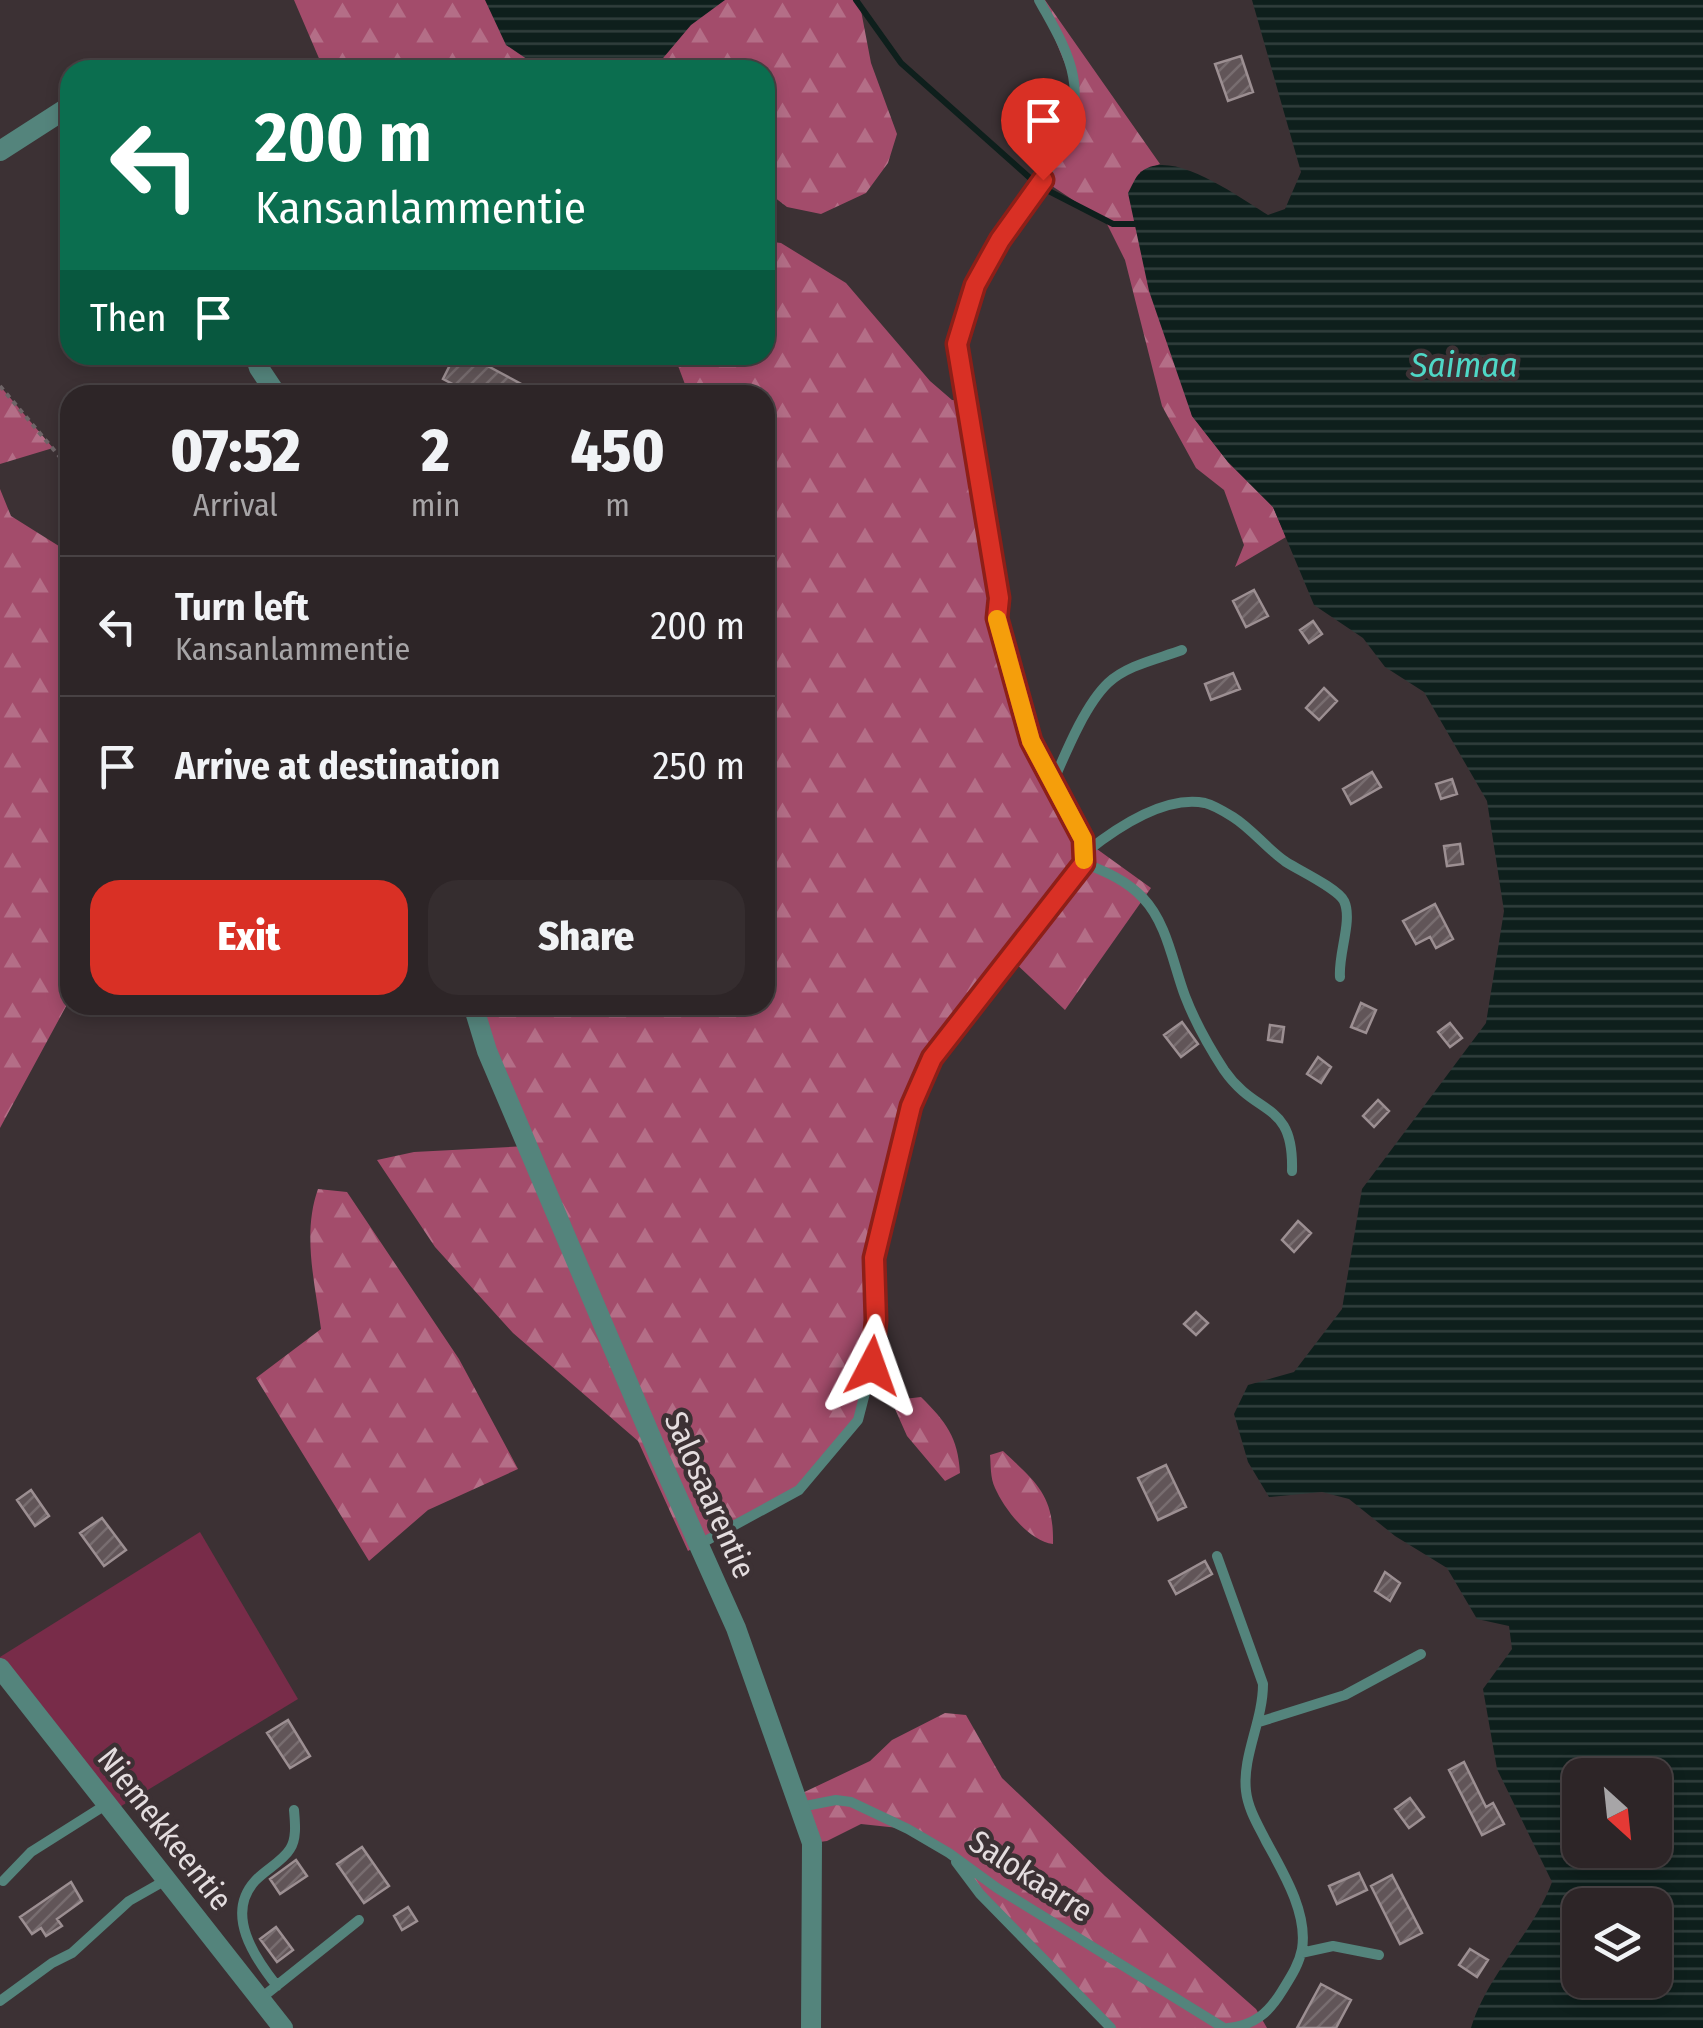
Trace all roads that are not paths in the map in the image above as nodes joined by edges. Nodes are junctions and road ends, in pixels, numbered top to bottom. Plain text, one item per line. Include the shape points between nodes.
1 (1039, 0) edge
2 (60, 112) edge
3 (0, 151) edge
4 (1182, 650) dead end
5 (1053, 782) junction
6 (1085, 858) junction
7 (1340, 977) dead end
8 (477, 1015) edge
9 (1292, 1172) dead end
10 (700, 1544) junction
11 (1217, 1556) dead end
12 (1421, 1654) dead end
13 (0, 1668) edge
14 (1259, 1725) junction
15 (108, 1804) junction
16 (799, 1807) junction
17 (294, 1810) dead end
18 (949, 1853) junction
19 (166, 1879) junction
20 (2, 1881) dead end
21 (360, 1920) dead end
22 (1301, 1954) junction
23 (1378, 1955) dead end
24 (269, 1992) junction
25 (0, 2001) edge
26 (283, 2028) edge
27 (811, 2028) edge
28 (1111, 2028) edge
29 (1226, 2028) edge

1 - 5 lane via 1069,61 1074,104 1056,161 975,285 957,344 997,618 1031,741
2 - 3 street
4 - 5 lane via 1109,681
5 - 6 lane via 1083,839
6 - 7 lane via 1108,835 1171,804 1205,804 1235,818 1344,902 1348,925
6 - 9 lane via 1146,900 1196,1022 1226,1072 1279,1117 1291,1136
6 - 10 lane via 932,1058 911,1106 874,1258 872,1366 858,1420 798,1490
8 - 10 street, Salosaarentie
10 - 16 street, Salosaarentie
11 - 14 lane via 1260,1673
12 - 14 lane via 1345,1694
13 - 15 street, Niemekkeentie
14 - 22 lane via 1246,1790 1300,1918
15 - 19 street, Niemekkeentie
15 - 20 lane via 31,1852
16 - 18 lane, Salokaarre via 851,1802
16 - 27 street, Salosaarentie via 812,1843
17 - 24 lane via 290,1850 251,1885 242,1913
18 - 28 lane via 980,1894
18 - 29 lane, Salokaarre
19 - 24 street, Niemekkeentie
19 - 25 lane
21 - 24 lane
22 - 23 lane via 1333,1946
22 - 29 lane, Salokaarre via 1256,2022
24 - 26 street, Niemekkeentie

